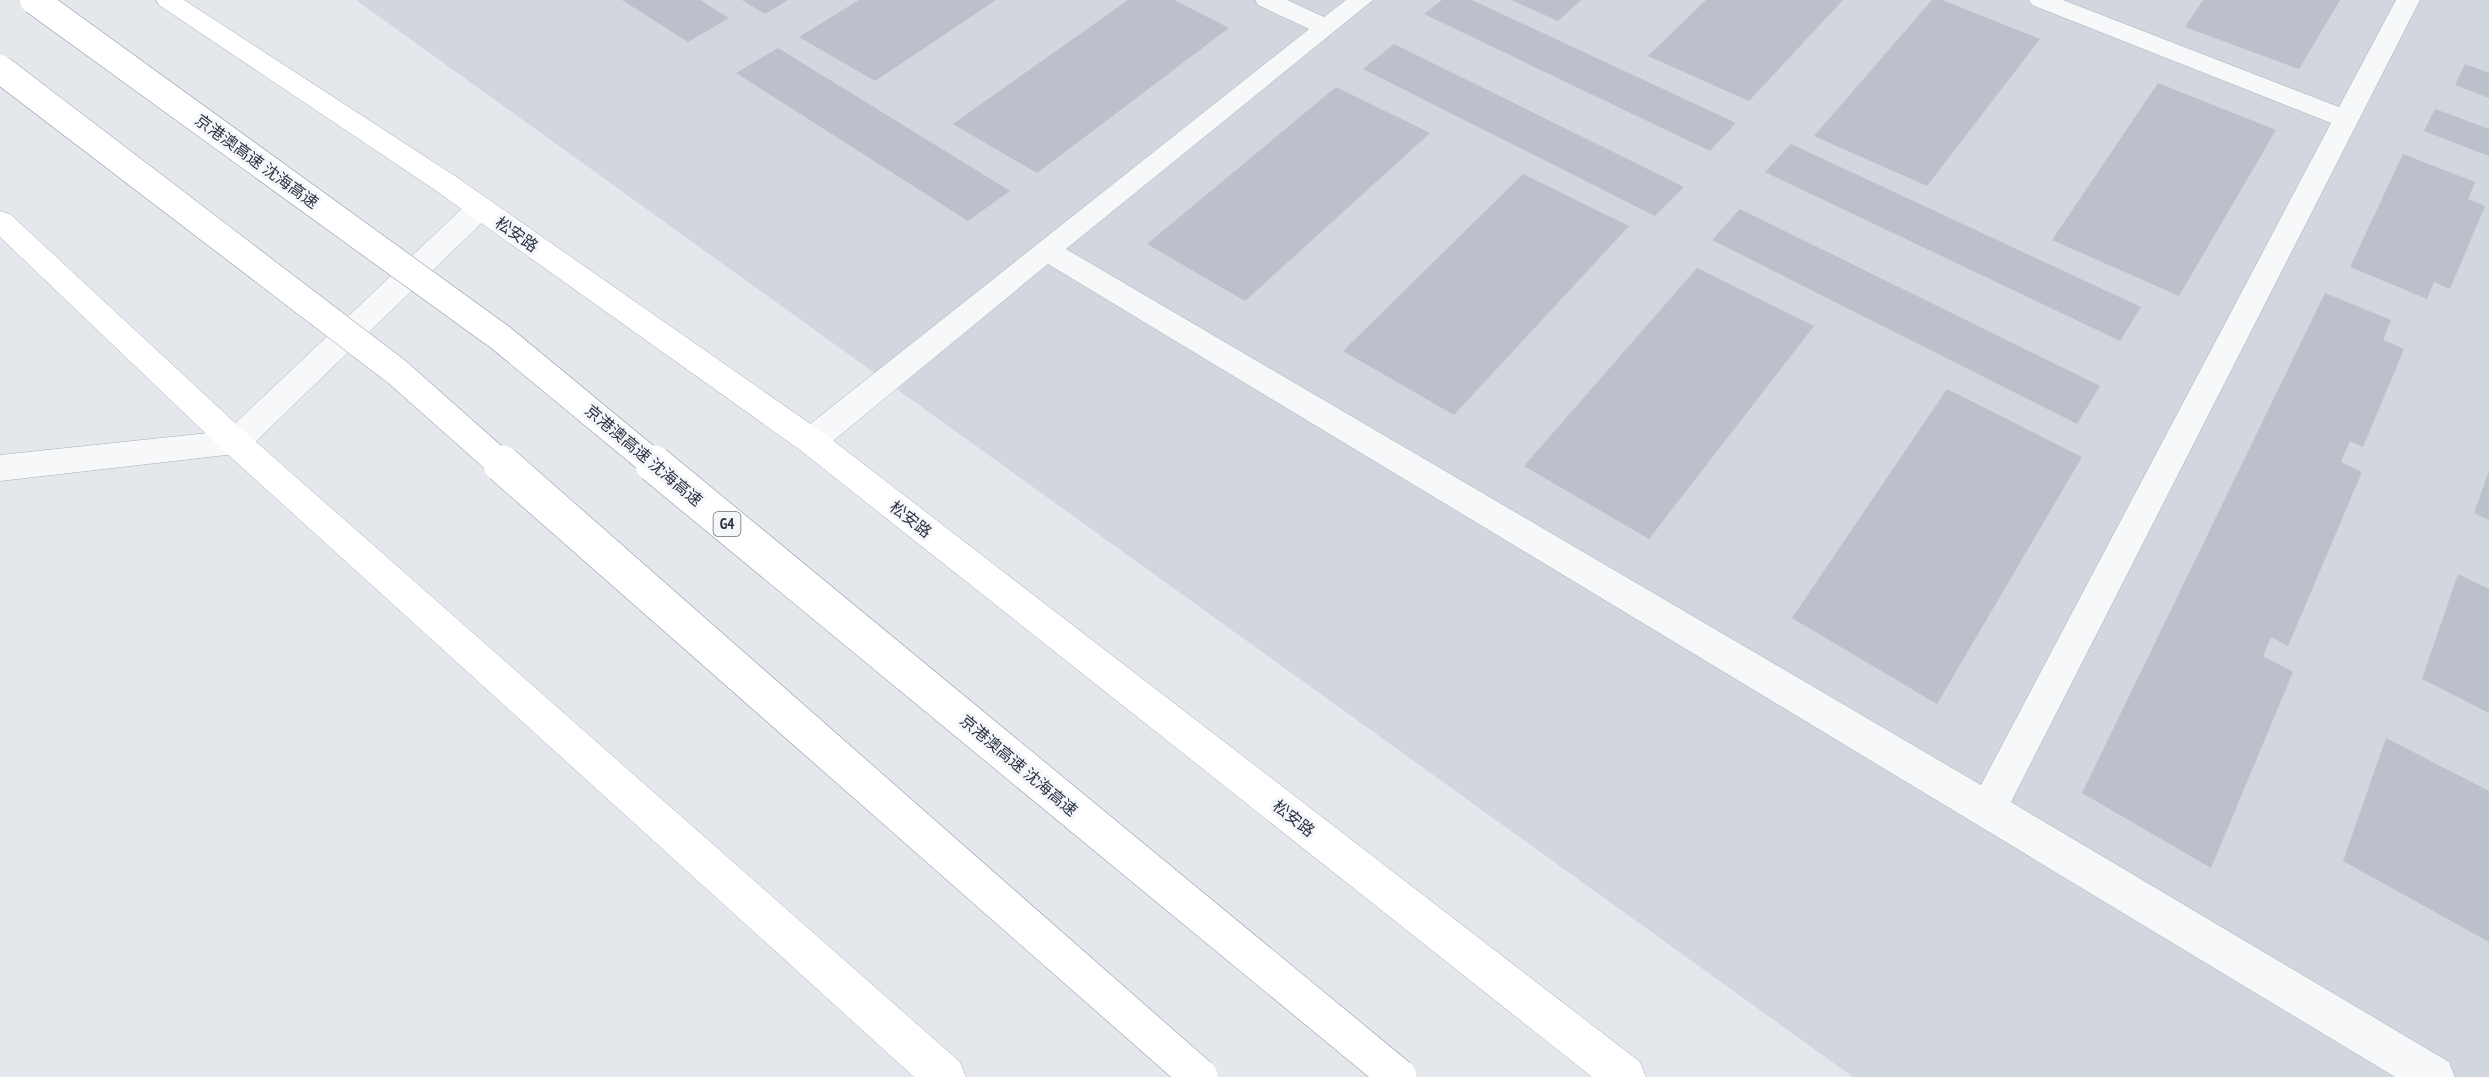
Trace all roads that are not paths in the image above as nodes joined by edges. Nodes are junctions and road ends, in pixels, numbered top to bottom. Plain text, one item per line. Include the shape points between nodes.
1 (34, 0) edge
2 (168, 0) edge
3 (1267, 0) edge
4 (1361, 0) edge
5 (2041, 0) edge
6 (2408, 0) edge
7 (1326, 28) junction
8 (0, 69) edge
9 (2346, 119) junction
10 (480, 208) junction
11 (0, 221) edge
12 (1046, 250) junction
13 (811, 441) junction
14 (235, 442) junction
15 (0, 468) edge
16 (1988, 809) junction
17 (945, 1077) edge
18 (1199, 1077) edge
19 (1398, 1077) edge
20 (1625, 1077) edge
21 (2434, 1077) edge

1 - 19 main road, 京港澳高速 沈海高速 / G4, bridge via 501,338
2 - 10 main road, 松安路
3 - 7 street
4 - 7 street
5 - 9 street
6 - 9 street
7 - 12 street
8 - 18 main road, bridge via 397,372
9 - 16 street
10 - 13 main road, 松安路
10 - 14 street
11 - 14 main road
12 - 13 street
12 - 16 street
13 - 20 main road, 松安路
14 - 15 street
14 - 17 main road
16 - 21 street

